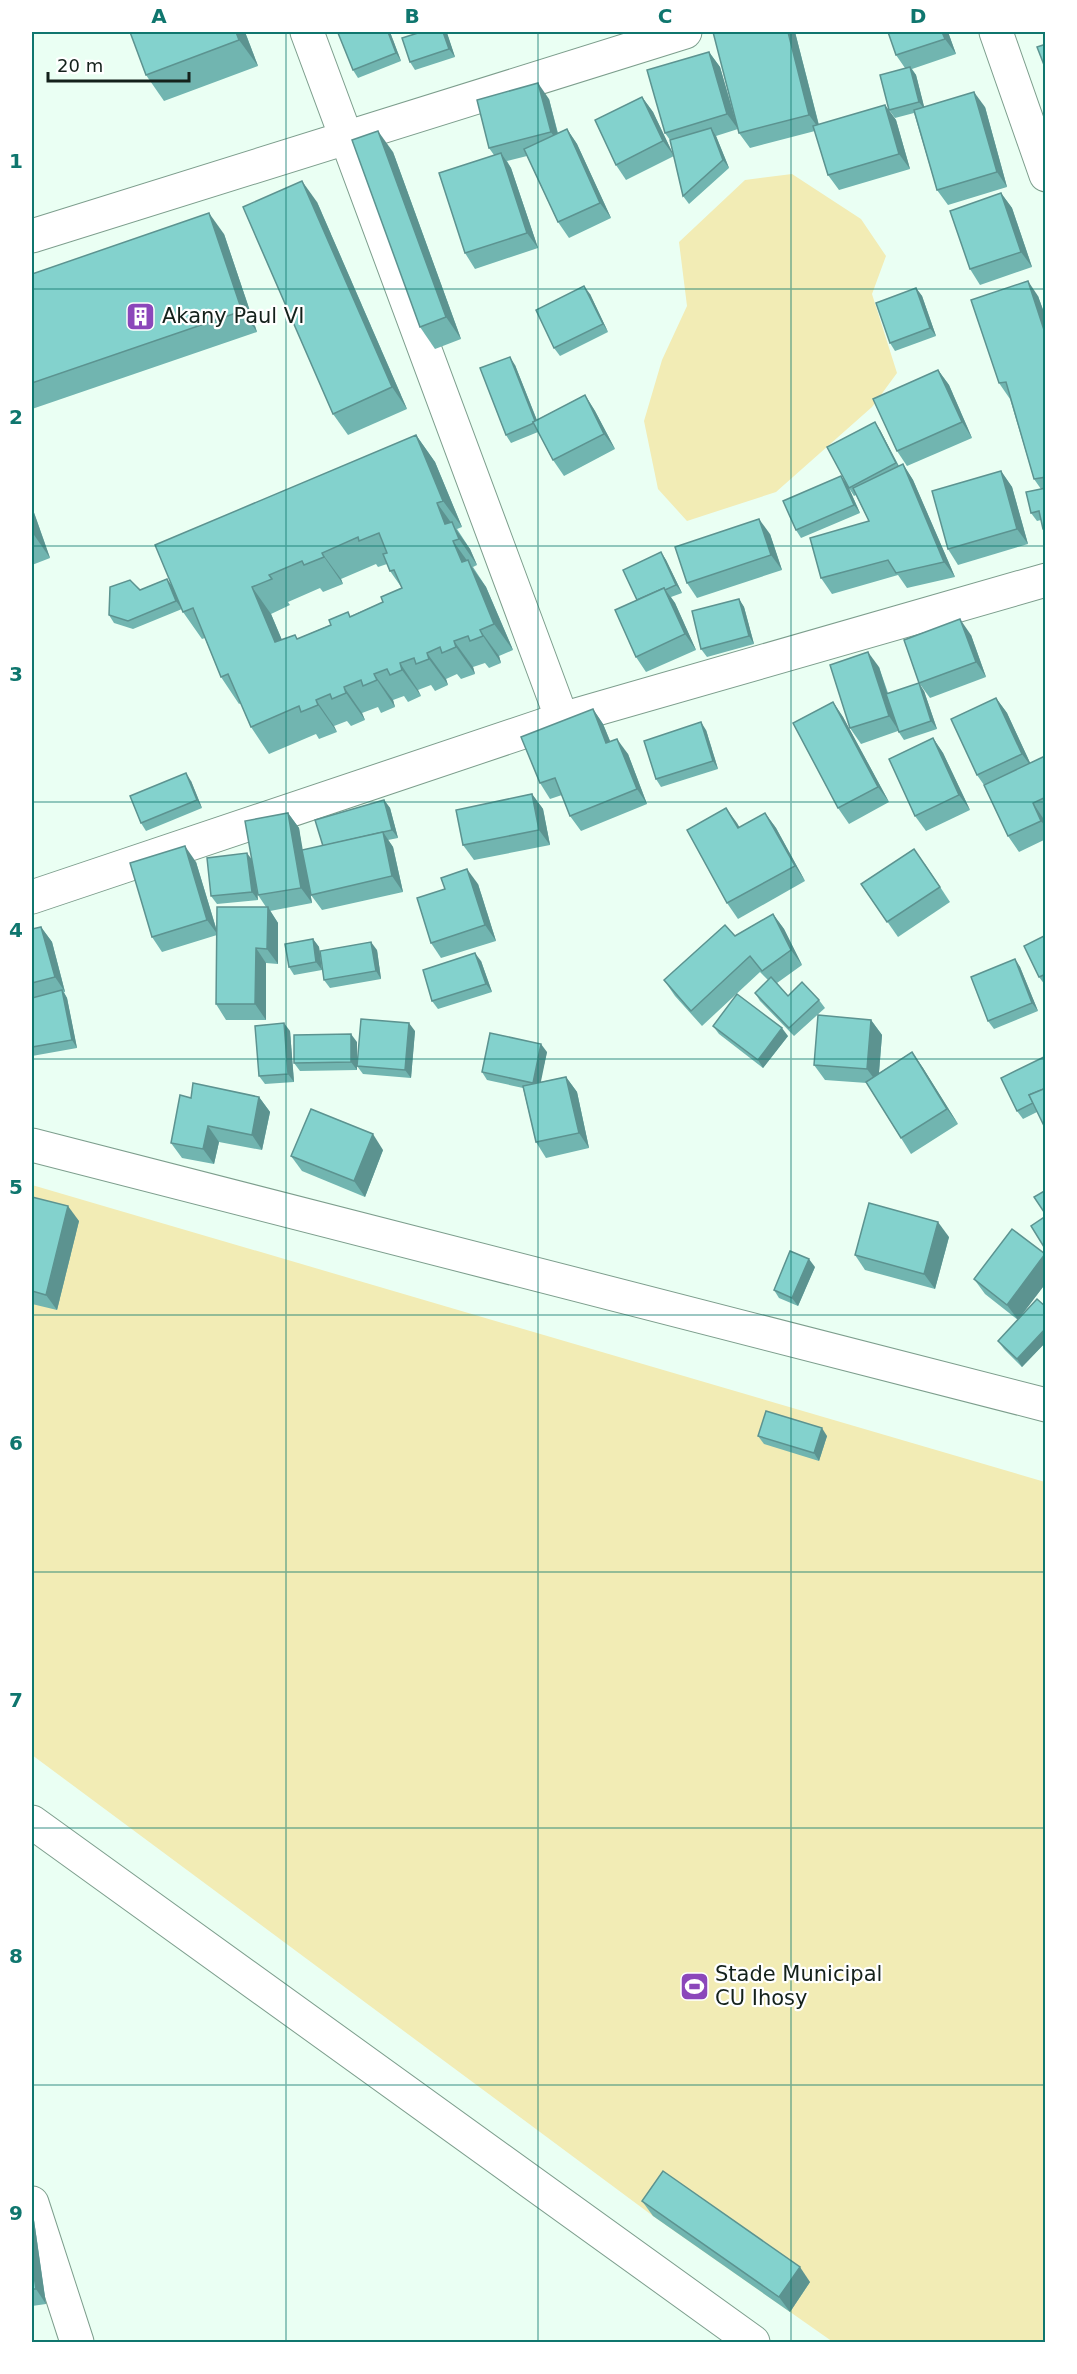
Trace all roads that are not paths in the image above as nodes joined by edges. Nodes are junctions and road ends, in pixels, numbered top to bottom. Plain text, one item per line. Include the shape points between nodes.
1 (307, 32) edge
2 (685, 32) edge
3 (996, 32) edge
4 (345, 138) junction
5 (1046, 175) edge
6 (32, 236) edge
7 (1046, 580) edge
8 (562, 719) junction
9 (32, 897) edge
10 (32, 1145) edge
11 (1046, 1405) edge
12 (32, 1822) edge
13 (32, 2204) edge
14 (77, 2343) edge
15 (753, 2343) edge

1 - 4 street
2 - 4 street
3 - 5 street
4 - 6 street
4 - 8 street
7 - 8 street
8 - 9 street
10 - 11 street
12 - 15 street
13 - 14 street

